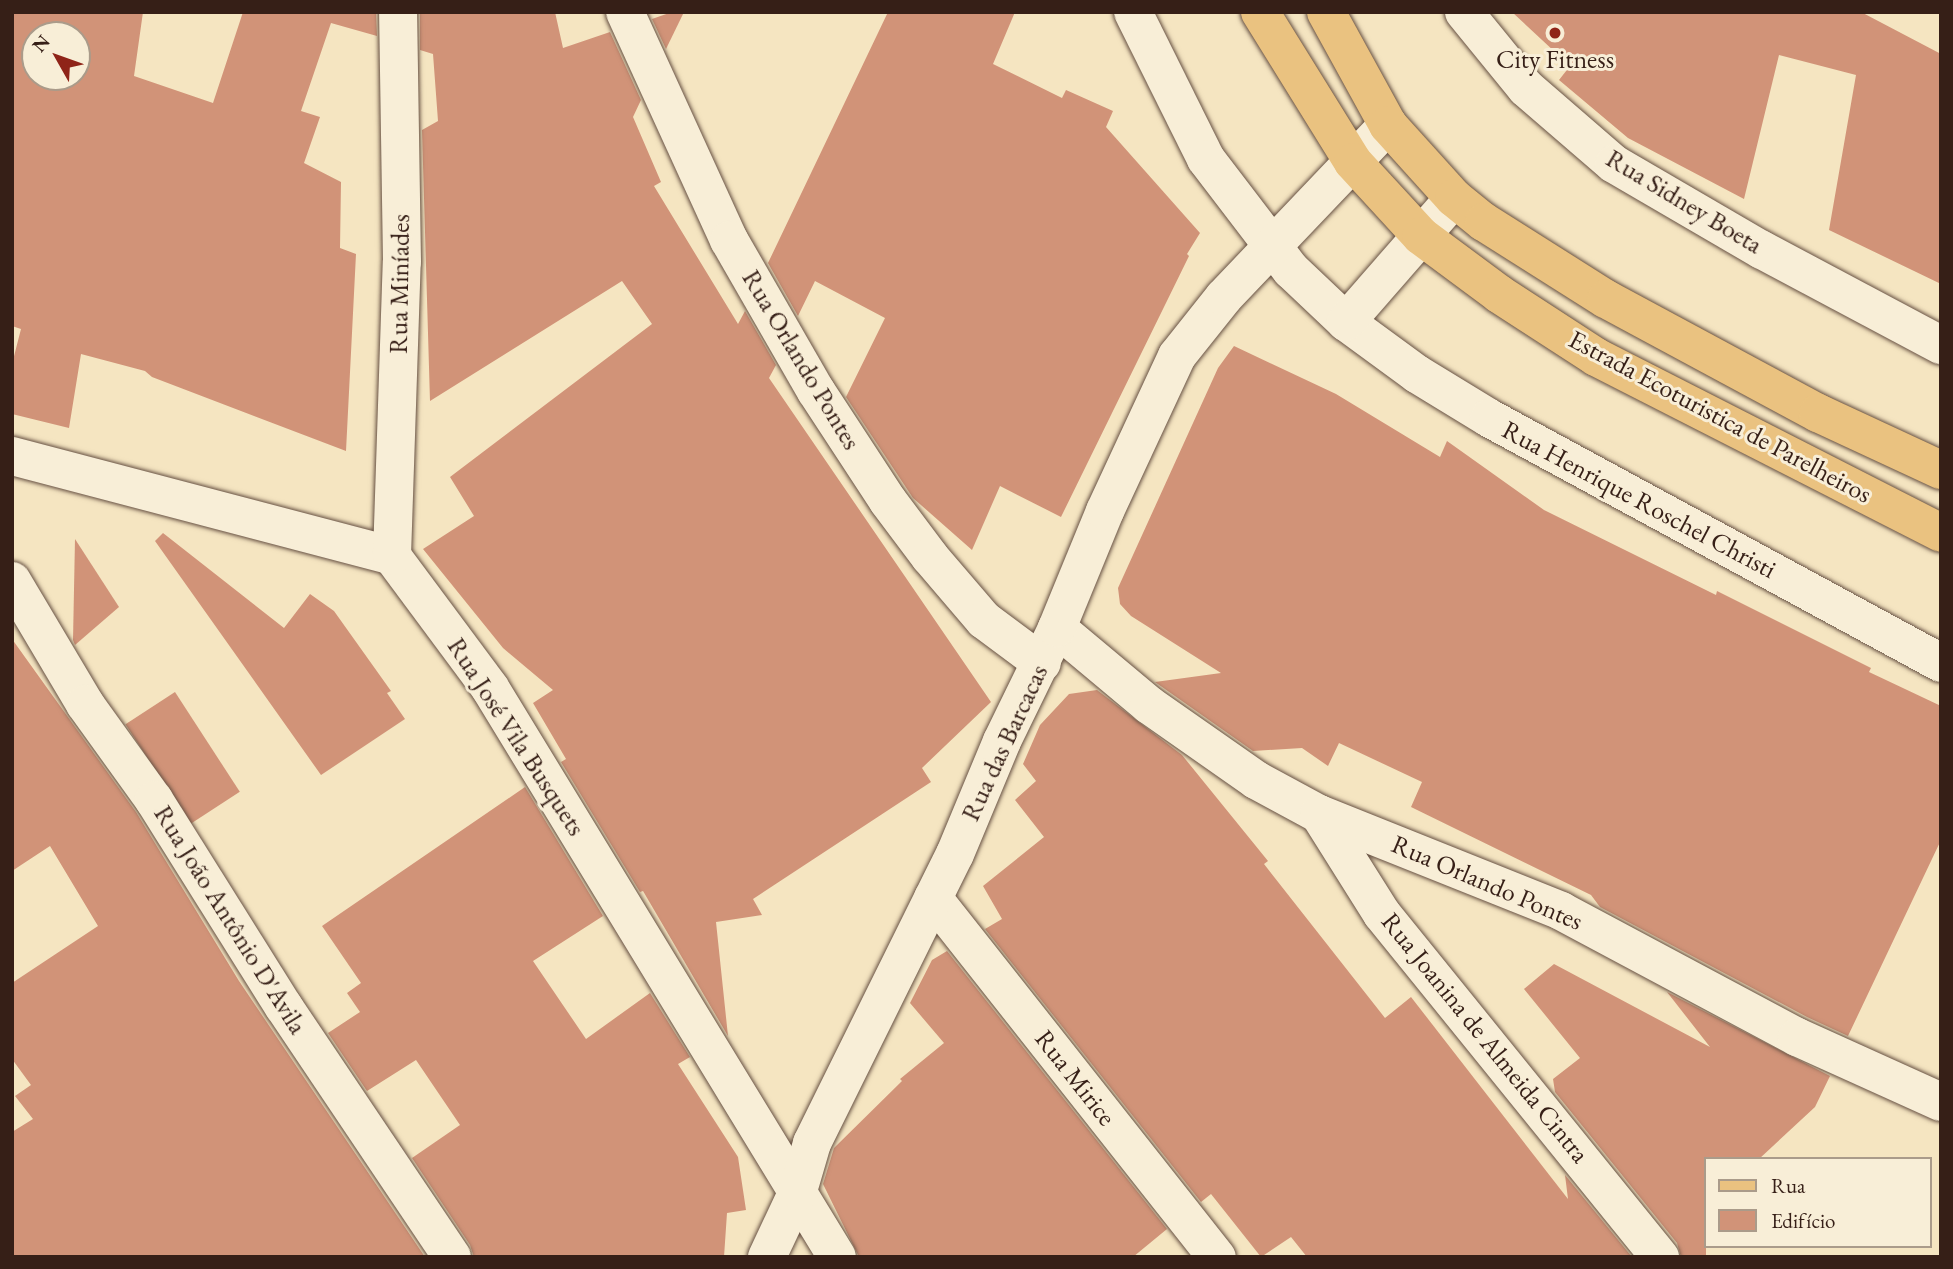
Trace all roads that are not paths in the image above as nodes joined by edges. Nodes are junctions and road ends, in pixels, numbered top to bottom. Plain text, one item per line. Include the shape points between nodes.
1 (398, 12) edge
2 (625, 12) edge
3 (1133, 12) edge
4 (1260, 12) edge
5 (1326, 12) edge
6 (1464, 12) edge
7 (1388, 125) junction
8 (1353, 162) junction
9 (1454, 198) junction
10 (1421, 236) junction
11 (1273, 249) junction
12 (1346, 322) junction
13 (1941, 345) edge
14 (12, 456) edge
15 (1941, 470) edge
16 (1941, 533) edge
17 (392, 556) junction
18 (12, 581) edge
19 (1057, 628) junction
20 (1042, 663) junction
21 (1941, 663) edge
22 (1319, 814) junction
23 (933, 898) junction
24 (1941, 1102) edge
25 (799, 1191) junction
26 (452, 1257) edge
27 (767, 1257) edge
28 (837, 1257) edge
29 (1217, 1257) edge
30 (1660, 1257) edge

1 - 17 street, Rua Miníades via 402,262
2 - 20 street, Rua Orlando Pontes via 729,240 824,402 930,557 984,620
3 - 11 street, Rua Henrique Roschel Christi via 1206,159
4 - 8 main road, Estrada Ecoturistica de Parelheiros
5 - 7 main road, Estrada Ecoturistica de Parelheiros
6 - 13 street, Rua Sidney Boeta via 1526,88 1614,164 1762,250
7 - 8 street
7 - 9 main road, Estrada Ecoturistica de Parelheiros
8 - 10 main road, Estrada Ecoturistica de Parelheiros
8 - 11 street
9 - 10 street
9 - 15 main road, Estrada Ecoturistica de Parelheiros via 1606,299 1818,413
10 - 12 street
10 - 16 main road, Estrada Ecoturistica de Parelheiros via 1596,357
11 - 12 street, Rua Henrique Roschel Christi
11 - 19 street, Rua das Barcacas via 1224,297 1177,356
12 - 21 street, Rua Henrique Roschel Christi via 1417,374 1489,418
14 - 17 street
17 - 25 street, Rua José Vila Busquets via 490,688
18 - 26 street, Rua João Antônio D'Avila via 85,704 154,800 284,1007
19 - 20 street, Rua das Barcacas
19 - 22 street, Rua Orlando Pontes via 1170,720 1256,780
20 - 23 street, Rua das Barcacas
22 - 24 street, Rua Orlando Pontes via 1561,911 1797,1037
22 - 30 street, Rua Joanina de Almeida Cintra via 1382,914
23 - 25 street, Rua das Barcacas via 812,1143
23 - 29 street, Rua Mirice
25 - 27 street, Rua das Barcacas
25 - 28 street, Rua José Vila Busquets

